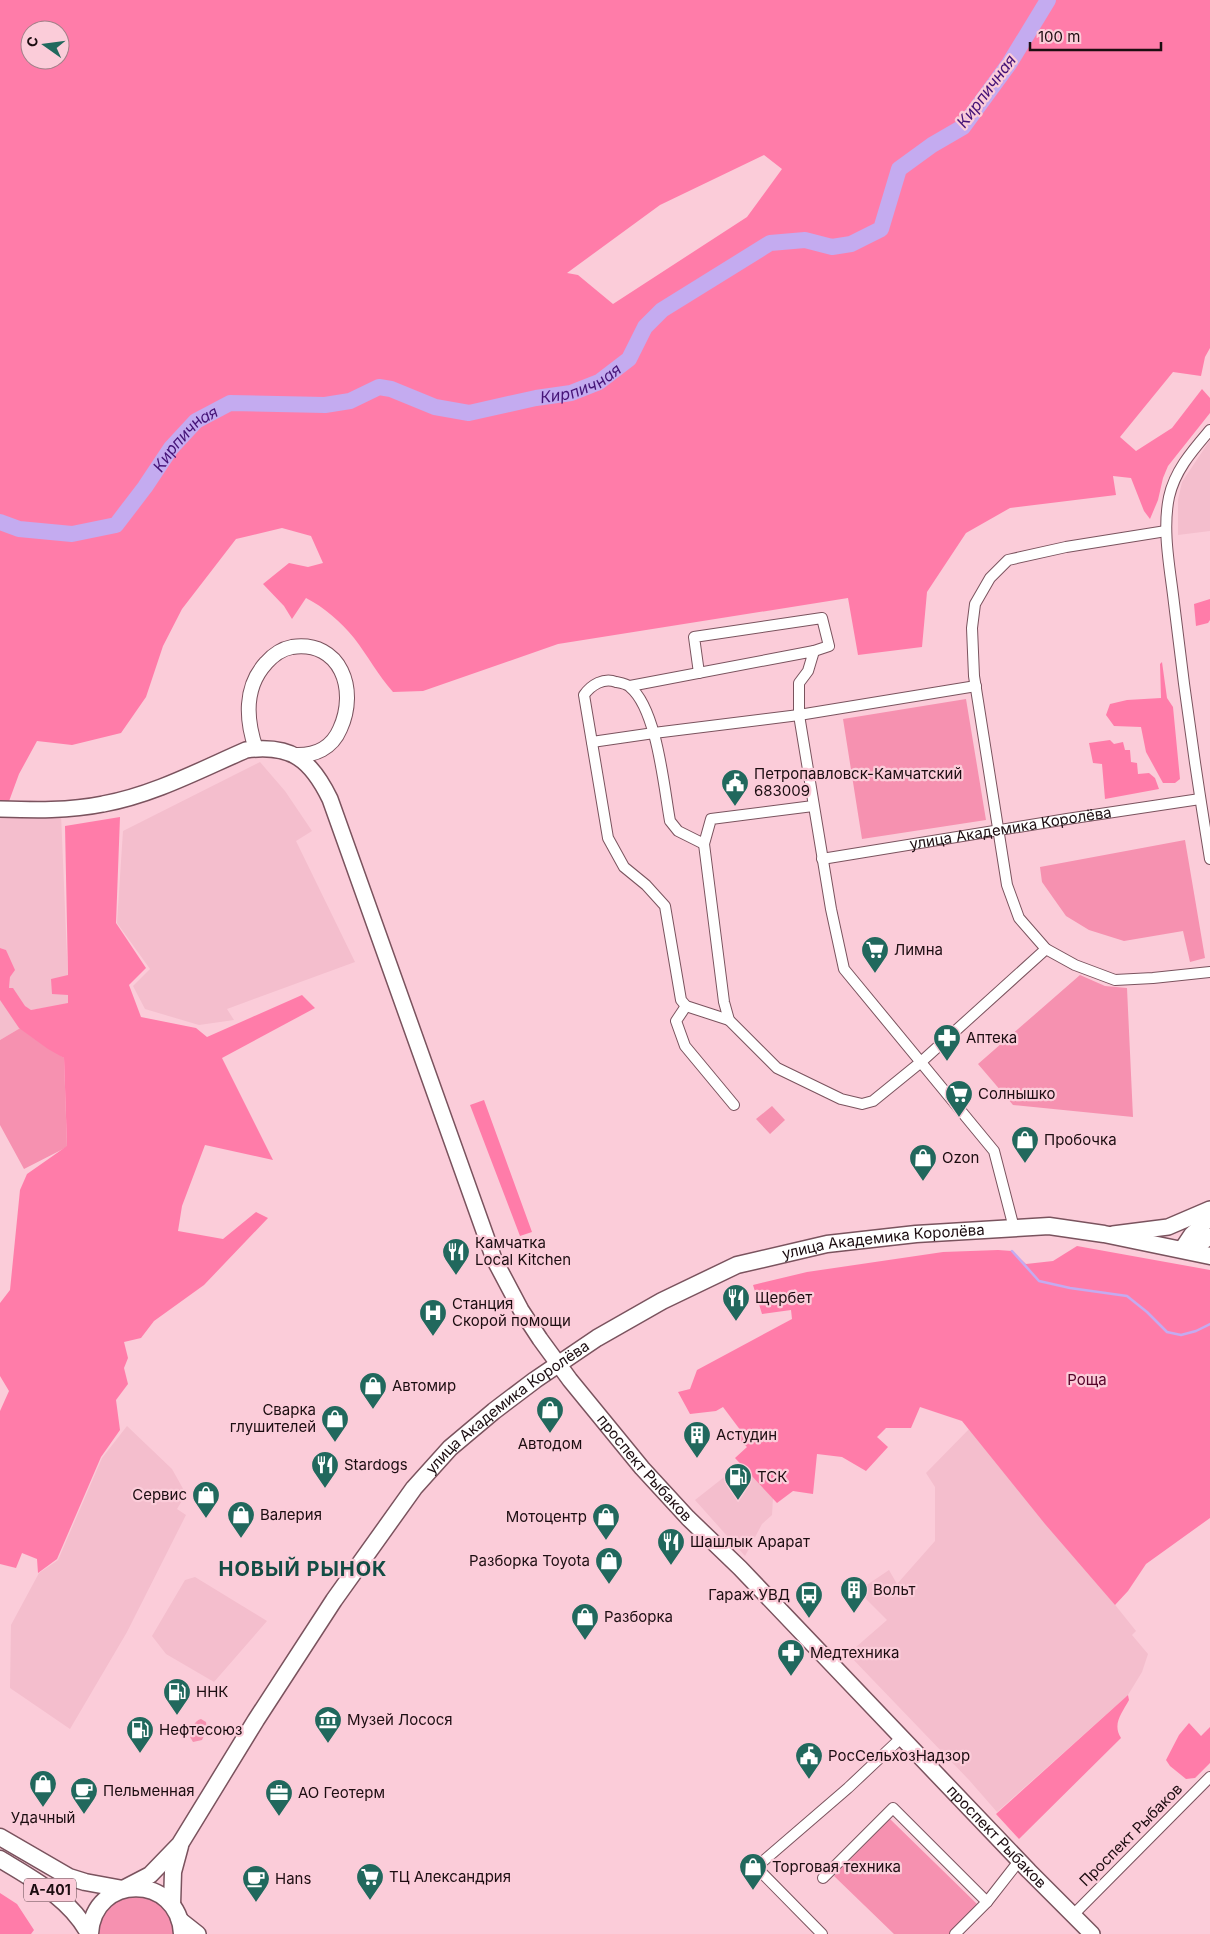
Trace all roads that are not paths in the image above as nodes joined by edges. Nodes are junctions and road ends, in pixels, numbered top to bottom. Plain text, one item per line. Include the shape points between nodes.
1 (1210, 430) edge
2 (1166, 531) junction
3 (814, 651) junction
4 (699, 673) junction
5 (630, 686) junction
6 (976, 686) junction
7 (799, 715) junction
8 (654, 733) junction
9 (592, 742) junction
10 (256, 749) junction
11 (294, 755) junction
12 (1200, 799) junction
13 (813, 806) junction
14 (0, 809) edge
15 (999, 830) junction
16 (704, 844) junction
17 (822, 859) junction
18 (1210, 859) edge
19 (1046, 949) junction
20 (1210, 972) edge
21 (686, 1006) junction
22 (729, 1020) junction
23 (921, 1062) junction
24 (734, 1105) dead end
25 (1210, 1209) edge
26 (1210, 1218) edge
27 (1014, 1228) junction
28 (1104, 1234) junction
29 (1210, 1236) edge
30 (1187, 1250) junction
31 (1210, 1256) edge
32 (557, 1364) junction
33 (902, 1738) junction
34 (1210, 1777) edge
35 (0, 1837) edge
36 (180, 1844) junction
37 (0, 1859) edge
38 (1019, 1860) junction
39 (823, 1878) dead end
40 (123, 1889) junction
41 (987, 1902) junction
42 (1073, 1915) junction
43 (178, 1919) edge
44 (90, 1934) edge
45 (198, 1934) edge
46 (822, 1934) edge
47 (955, 1934) edge
48 (1092, 1934) edge

1 - 2 street via 1183,463 1174,480
2 - 6 street via 1008,560 990,578 975,604 972,628
2 - 12 street
3 - 4 street
3 - 4 street via 829,646 822,618 694,638
3 - 7 street via 808,671 799,683
4 - 5 street
5 - 8 street via 642,700
5 - 9 street via 610,679 590,686 584,695
6 - 7 street
6 - 15 street
7 - 8 street
7 - 13 street
8 - 9 street
8 - 16 street via 670,821 678,831
9 - 21 street via 608,838 624,868 665,906 681,1000
10 - 11 main road via 276,748
10 - 11 street via 248,715 253,680 264,664 281,651 311,648 327,656 341,669 346,679 348,708 339,732 327,747 309,755
10 - 14 main road via 246,750 140,794 104,804 45,810
11 - 32 main road, проспект Рыбаков via 311,768 330,799 494,1260 521,1310
12 - 15 street, улица Академика Королёва
12 - 18 street
13 - 16 street via 711,819
13 - 17 street
15 - 17 street, улица Академика Королёва
15 - 19 street via 1007,885 1016,910
16 - 22 street
17 - 23 street via 844,969
19 - 20 street via 1075,966 1115,980
19 - 23 street
21 - 22 street
21 - 24 street via 676,1021 684,1046
22 - 23 street via 777,1068 841,1099 862,1104 873,1101
23 - 27 street via 994,1151
25 - 28 main road via 1168,1227
26 - 30 main road via 1192,1234
27 - 28 main road, улица Академика Королёва via 1049,1226
27 - 32 main road, улица Академика Королёва via 827,1244 737,1265 662,1301
28 - 30 main road, улица Академика Королёва
29 - 30 main road
30 - 31 main road, улица Академика Королёва
32 - 33 main road, проспект Рыбаков via 642,1468 688,1518
32 - 36 main road, улица Академика Королёва via 450,1448 414,1488 350,1576
33 - 38 main road, проспект Рыбаков
33 - 46 street via 761,1863 760,1871
34 - 42 street, Проспект Рыбаков
35 - 40 main road, А-401 via 69,1877
36 - 40 main road, улица Академика Королёва via 150,1875
36 - 43 main road, улица Академика Королёва via 173,1872
37 - 44 main road, А-401 via 59,1896
38 - 41 street
38 - 42 main road, проспект Рыбаков
39 - 41 street via 893,1808
40 - 43 main road via 136,1887 162,1895
40 - 44 main road, улица Академика Королёва via 100,1905 92,1919
41 - 47 street
42 - 48 main road, проспект Рыбаков
43 - 45 main road

